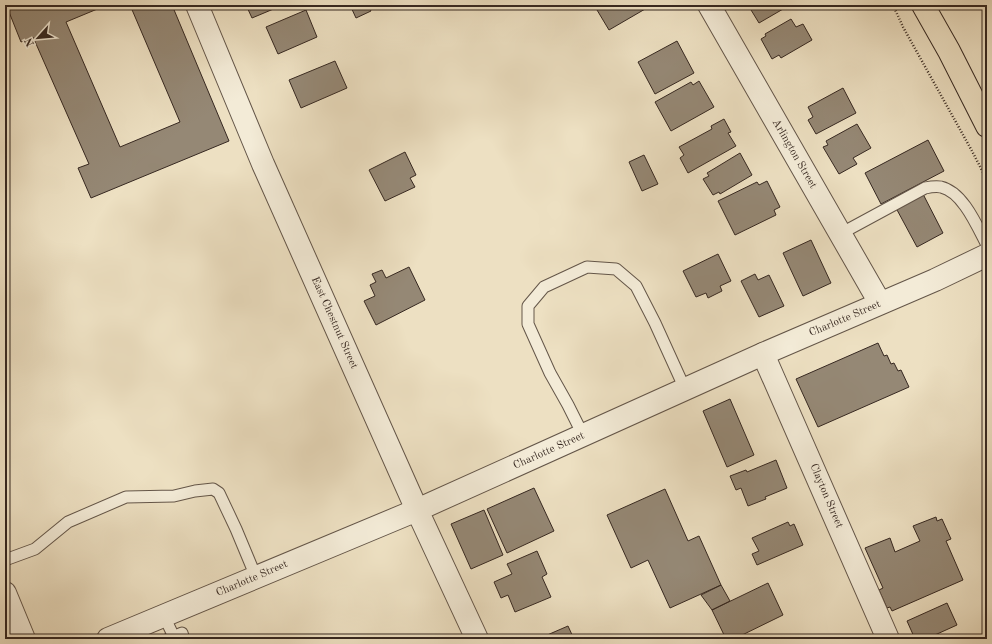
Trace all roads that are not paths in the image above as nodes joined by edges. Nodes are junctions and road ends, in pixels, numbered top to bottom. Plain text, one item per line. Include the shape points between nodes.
1 (197, 5) edge
2 (709, 5) edge
3 (924, 5) edge
4 (987, 126) edge
5 (840, 234) junction
6 (987, 245) edge
7 (987, 255) edge
8 (880, 303) junction
9 (763, 354) junction
10 (685, 389) junction
11 (583, 435) junction
12 (417, 510) junction
13 (5, 560) edge
14 (256, 577) junction
15 (5, 593) edge
16 (164, 616) junction
17 (113, 638) edge
18 (176, 638) edge
19 (24, 639) edge
20 (477, 639) edge
21 (888, 639) edge

1 - 12 street, East Chestnut Street via 263,164
2 - 5 street, Arlington Street
3 - 4 highway
5 - 6 lane via 925,188 939,186 961,201
5 - 8 street, Arlington Street
7 - 8 street, Charlotte Street
8 - 9 street, Charlotte Street
9 - 10 street, Charlotte Street
9 - 21 street, Clayton Street
10 - 11 street, Charlotte Street
10 - 11 lane via 636,286 616,268 587,267 544,287 528,306 528,324 546,366
11 - 12 street, Charlotte Street
12 - 14 street, Charlotte Street
12 - 20 street, East Chestnut Street
13 - 14 lane via 35,549 68,522 126,496 174,496 213,489 220,493
14 - 16 street, Charlotte Street
15 - 19 street
16 - 17 street, Charlotte Street
16 - 18 lane

